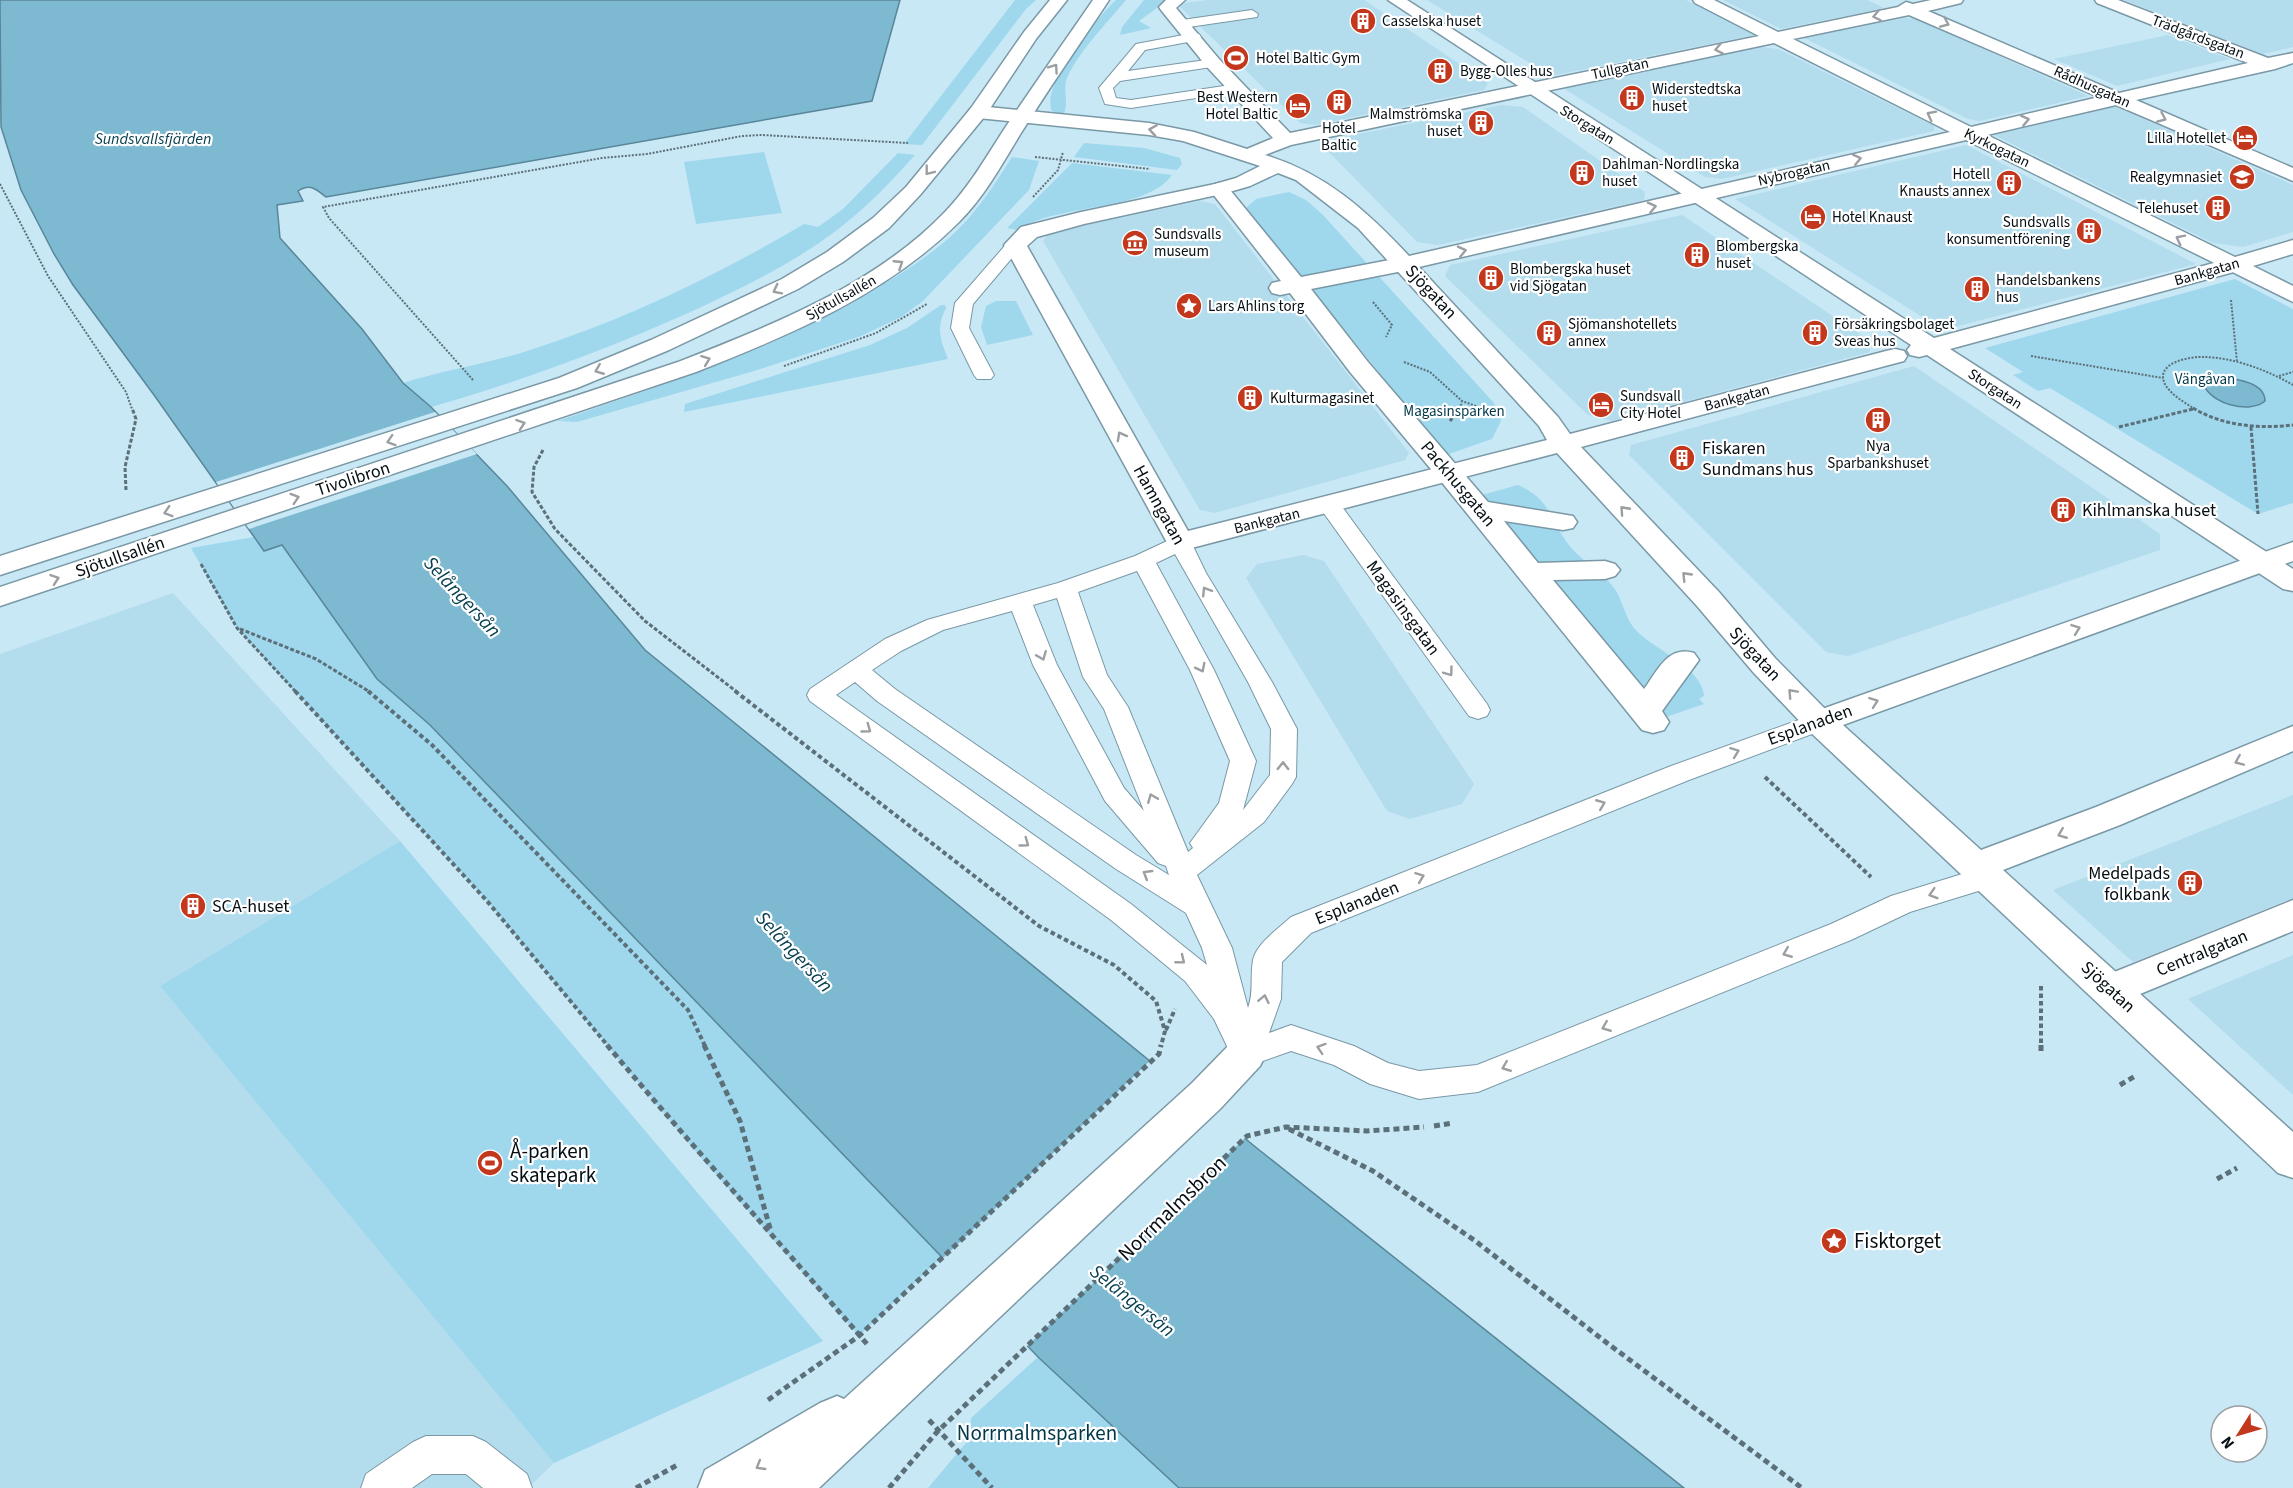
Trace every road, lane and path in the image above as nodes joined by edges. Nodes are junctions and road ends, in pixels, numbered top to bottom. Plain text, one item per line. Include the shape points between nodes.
1 (1059, 0) edge
2 (1101, 0) edge
3 (1396, 0) edge
4 (1701, 0) edge
5 (1891, 0) edge
6 (1955, 0) edge
7 (2103, 0) edge
8 (1173, 2) edge
9 (1911, 9) junction
10 (1252, 14) dead end
11 (1188, 31) junction
12 (1776, 37) junction
13 (2293, 58) edge
14 (1213, 63) junction
15 (2267, 64) junction
16 (2293, 74) edge
17 (1116, 77) junction
18 (1237, 88) junction
19 (1530, 89) junction
20 (2116, 98) junction
21 (973, 120) junction
22 (1017, 124) junction
23 (1968, 133) junction
24 (1286, 140) junction
25 (909, 144) dead end
26 (1249, 156) junction
27 (1062, 159) dead end
28 (1278, 165) junction
29 (1212, 166) junction
30 (2293, 175) edge
31 (0, 184) edge
32 (1219, 189) junction
33 (1698, 195) junction
34 (1153, 202) junction
35 (1015, 245) junction
36 (2293, 248) edge
37 (1405, 264) junction
38 (2233, 265) junction
39 (1287, 286) junction
40 (2230, 293) dead end
41 (2293, 295) edge
42 (1369, 298) dead end
43 (1386, 337) dead end
44 (1930, 347) junction
45 (2029, 356) dead end
46 (1396, 360) dead end
47 (2237, 362) junction
48 (2293, 372) edge
49 (984, 375) dead end
50 (2279, 377) junction
51 (2163, 378) junction
52 (479, 386) dead end
53 (2293, 386) edge
54 (2194, 409) junction
55 (1491, 412) dead end
56 (2293, 425) edge
57 (2251, 427) junction
58 (2116, 428) dead end
59 (466, 443) joint
60 (1563, 444) junction
61 (544, 447) dead end
62 (1450, 474) junction
63 (127, 496) dead end
64 (1329, 505) junction
65 (232, 506) junction
66 (1479, 509) junction
67 (2258, 514) dead end
68 (1563, 522) dead end
69 (1180, 542) junction
70 (2293, 551) edge
71 (197, 558) dead end
72 (1143, 561) junction
73 (2261, 563) junction
74 (0, 566) edge
75 (1605, 570) dead end
76 (1530, 572) junction
77 (2293, 582) edge
78 (1066, 588) junction
79 (0, 597) edge
80 (1020, 602) junction
81 (237, 628) junction
82 (1683, 660) dead end
83 (855, 669) junction
84 (1478, 710) dead end
85 (1819, 722) junction
86 (2293, 738) edge
87 (1738, 751) junction
88 (1983, 871) junction
89 (1182, 872) junction
90 (1901, 904) junction
91 (1197, 905) junction
92 (2293, 915) edge
93 (2041, 979) dead end
94 (2111, 990) junction
95 (2041, 1052) dead end
96 (1245, 1054) junction
97 (2142, 1072) dead end
98 (2120, 1085) dead end
99 (2293, 1159) edge
100 (2243, 1165) dead end
101 (2217, 1179) dead end
102 (771, 1233) junction
103 (859, 1336) junction
104 (900, 1382) junction
105 (938, 1432) junction
106 (380, 1488) edge
107 (513, 1488) edge
108 (723, 1488) edge
109 (783, 1488) edge
110 (889, 1488) edge
111 (992, 1488) edge
112 (1802, 1488) edge

1 - 21 street
22 -> 2 street, Sjötullsallén
3 - 19 street, Storgatan
4 - 12 street, Kyrkogatan
5 - 9 street, Rådhusgatan
6 - 9 street, Tullgatan
7 - 15 street, Trädgårdsgatan
8 - 11 street via 1167,7
9 -> 12 street, Tullgatan
9 -> 20 street, Rådhusgatan
10 - 11 lane
11 - 14 street
11 - 17 lane via 1141,46
12 -> 19 street, Tullgatan
23 -> 12 street, Kyrkogatan
13 - 15 street, Nybrogatan
14 - 17 lane
14 - 18 street
15 - 16 street, Trädgårdsgatan
15 - 20 street, Nybrogatan
17 - 18 lane via 1106,88 1110,100 1131,104
18 - 24 street
19 - 24 street, Tullgatan
19 - 33 street, Storgatan
23 -> 20 street, Nybrogatan
20 -> 30 street, Rådhusgatan
21 - 22 street, Sjögatan
21 -> 65 street, Tivolibron via 914,191 881,223 790,284 650,350 568,383 446,423
22 - 29 street, Sjögatan via 1188,150
59 -> 22 street, Sjötullsallén via 765,337 868,284 909,257 946,225 973,194
33 -> 23 street, Nybrogatan
38 -> 23 street, Kyrkogatan
24 - 26 street
25 - 52 path via 742,136 324,207 329,218
26 - 28 street, Sjögatan
26 - 29 street, Sjögatan
27 - 29 path via 1179,173
28 - 32 street
28 - 37 street, Sjögatan via 1303,176 1358,216
29 - 34 street via 1180,191
31 - 63 path via 48,276 126,392 136,419 125,467
32 - 34 street
32 - 39 street, Packhusgatan
37 -> 33 street, Nybrogatan
33 - 44 street, Storgatan
34 - 35 street via 1029,231
35 - 49 lane via 964,303 960,328
69 -> 35 street, Hamngatan
36 - 38 street, Bankgatan
37 - 39 street, Nybrogatan
37 - 60 street, Sjögatan via 1549,422
38 - 41 street, Kyrkogatan
38 - 44 street, Bankgatan
39 - 62 street, Packhusgatan via 1332,330
40 - 47 path
42 - 43 path via 1392,325
44 - 60 street, Bankgatan
44 - 73 street, Storgatan
45 - 51 path
46 - 55 path via 1430,372 1462,401
47 - 50 path
47 - 51 path via 2182,360 2164,371
48 - 50 path
50 - 53 path
51 - 54 path via 2168,389
54 - 57 path
54 - 58 path
56 - 57 path
57 - 67 path
65 -> 59 street, Tivolibron
60 - 62 street, Bankgatan
85 -> 60 street, Sjögatan
61 - 103 path via 534,467 532,492 555,529 645,621 1039,926 1114,965 1156,1001 1165,1031 1159,1054
62 - 64 street, Bankgatan
62 - 66 street, Packhusgatan
64 - 69 street, Bankgatan
64 -> 84 lane, Magasinsgatan
65 -> 74 street, Sjötullsallén
79 -> 65 street, Sjötullsallén
66 - 68 street
66 - 76 street, Packhusgatan
69 - 72 lane
89 -> 69 lane, Hamngatan via 1255,815 1283,777 1284,729
70 - 73 street, Esplanaden
71 - 81 path
72 - 78 lane
72 -> 89 lane via 1207,680 1243,762 1232,806
73 - 77 street, Storgatan
85 -> 73 street, Esplanaden
75 - 76 street
76 - 82 street, Packhusgatan via 1648,717
78 - 80 lane
89 -> 78 lane via 1116,707 1095,677
80 - 83 lane via 935,625 892,645
80 -> 89 lane via 1046,665 1114,794
81 - 102 path via 487,901 697,1153
81 - 102 path via 316,659 378,698 432,745 687,1010 740,1121
91 -> 83 lane via 1126,862
83 -> 96 lane via 819,695 1121,912 1195,972 1225,1011
85 - 87 lane, Esplanaden
85 - 88 street, Sjögatan
86 -> 88 street
87 - 90 path
96 -> 87 lane, Esplanaden via 1266,999 1268,958 1301,925
88 -> 90 lane
88 - 94 street, Sjögatan
89 - 91 lane
90 -> 96 lane via 1478,1078 1419,1085 1291,1038
91 - 96 lane via 1217,948
92 - 94 street, Centralgatan
93 - 95 path
94 - 99 street, Sjögatan
96 - 104 street via 1202,1100
97 - 98 path
100 - 101 path
102 - 103 path
103 - 104 path
104 - 105 path
104 -> 108 street
104 - 109 street
105 - 110 path, Norrmalmsbron
105 - 111 path
105 - 112 path, Norrmalmsbron via 1247,1136 1286,1127 1373,1171 1474,1240
106 - 107 lane via 426,1455 473,1455

